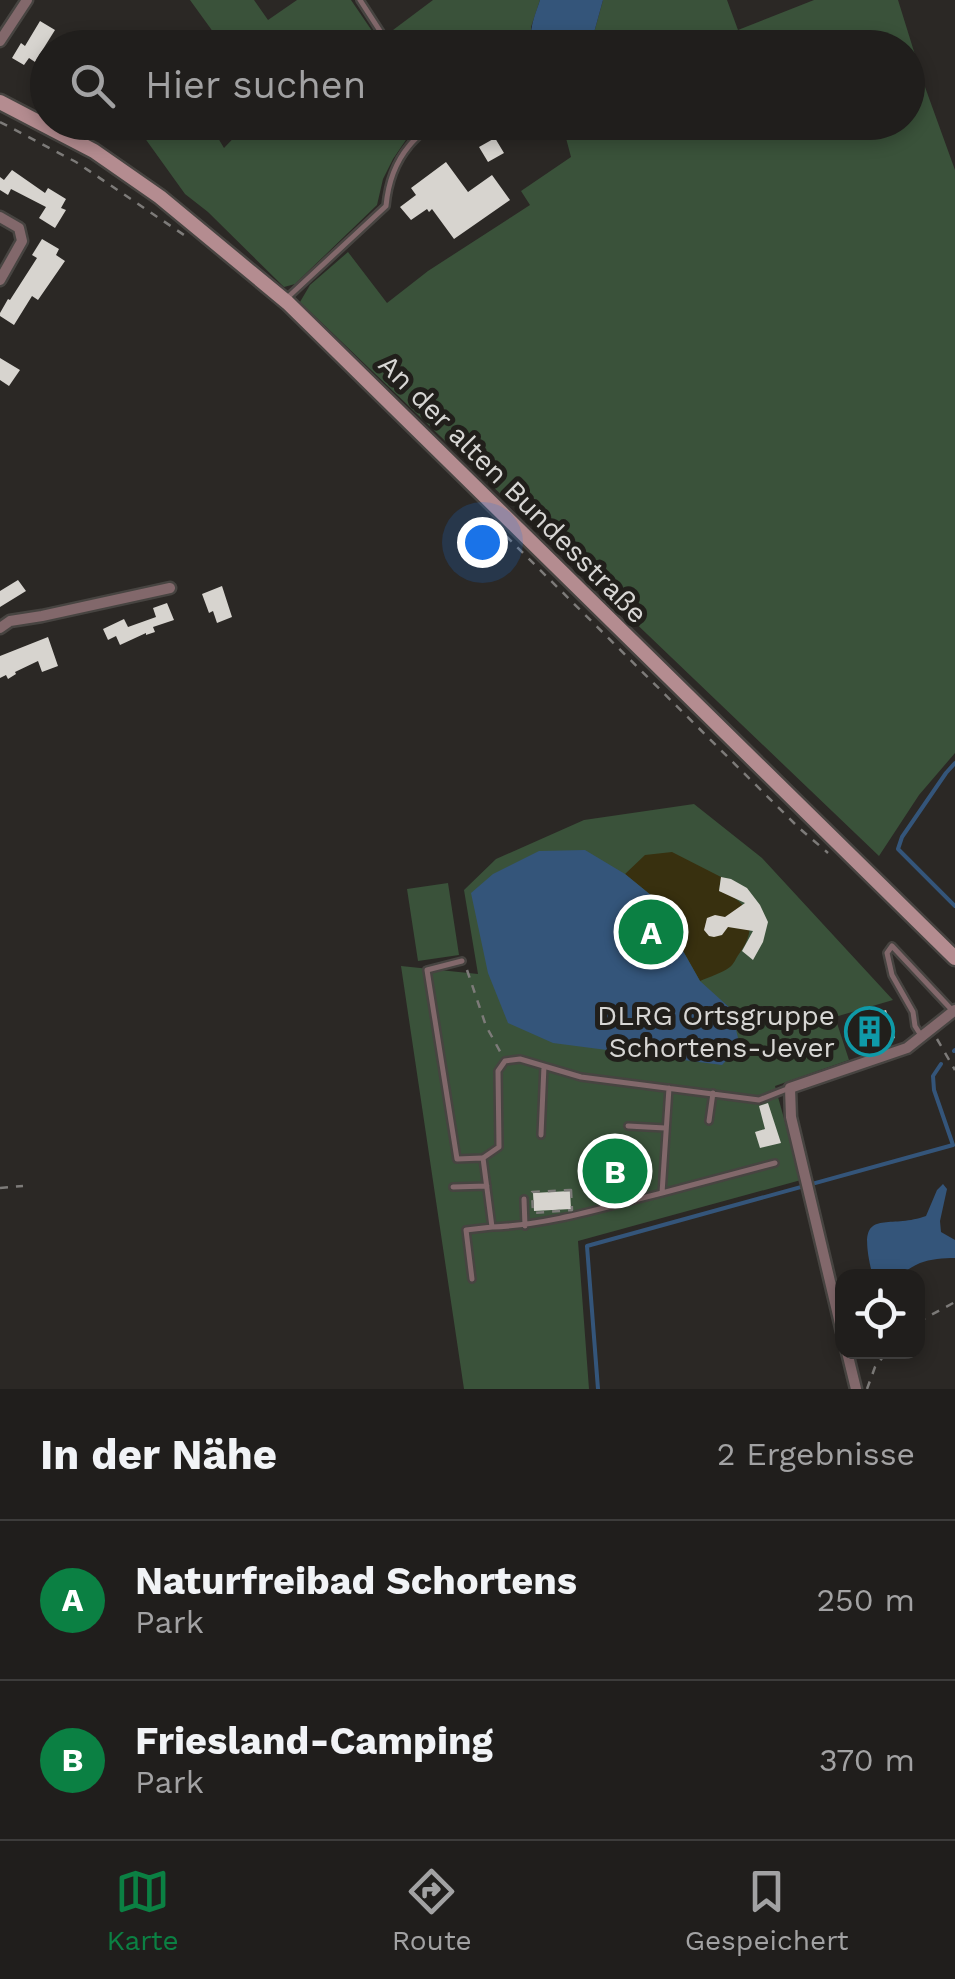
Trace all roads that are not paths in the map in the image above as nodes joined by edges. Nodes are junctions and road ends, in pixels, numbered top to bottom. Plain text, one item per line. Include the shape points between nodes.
1 (27, 0) edge
2 (360, 0) edge
3 (379, 30) edge
4 (0, 41) edge
5 (0, 102) edge
6 (30, 118) edge
7 (73, 140) edge
8 (414, 140) edge
9 (0, 218) edge
10 (0, 280) edge
11 (285, 300) junction
12 (170, 588) dead end
13 (0, 628) edge
14 (955, 958) edge
15 (462, 961) road end
16 (954, 1011) edge
17 (927, 1032) junction
18 (544, 1066) junction
19 (669, 1088) junction
20 (790, 1088) junction
21 (713, 1093) junction
22 (709, 1120) dead end
23 (628, 1126) dead end
24 (666, 1128) junction
25 (541, 1135) dead end
26 (483, 1158) junction
27 (775, 1163) dead end
28 (611, 1166) dead end
29 (486, 1186) junction
30 (452, 1187) dead end
31 (662, 1193) junction
32 (524, 1199) dead end
33 (614, 1204) junction
34 (525, 1226) junction
35 (492, 1227) junction
36 (472, 1279) dead end
37 (835, 1303) edge
38 (849, 1359) edge
39 (856, 1389) edge

1 - 4 street
2 - 3 lane
5 - 6 street, An der alten Bundesstraße
7 - 11 street, An der alten Bundesstraße via 160,197
8 - 11 lane via 393,172 386,206
9 - 10 street via 18,228 22,241
11 - 14 street, An der alten Bundesstraße
12 - 13 street via 10,620
15 - 26 lane via 428,970 457,1158
16 - 17 street
16 - 17 lane via 892,946 892,975 916,1026
17 - 20 street via 907,1048
18 - 19 lane
18 - 25 lane
18 - 26 lane via 520,1059 498,1070 500,1147
19 - 21 lane
19 - 24 lane
20 - 21 lane via 759,1100
20 - 37 street
21 - 22 lane
23 - 24 lane
24 - 31 lane
26 - 29 lane
27 - 31 lane
28 - 33 lane
29 - 30 lane
29 - 35 lane
31 - 33 lane
32 - 34 lane
33 - 34 lane
34 - 35 lane
35 - 36 lane via 466,1230
38 - 39 street

